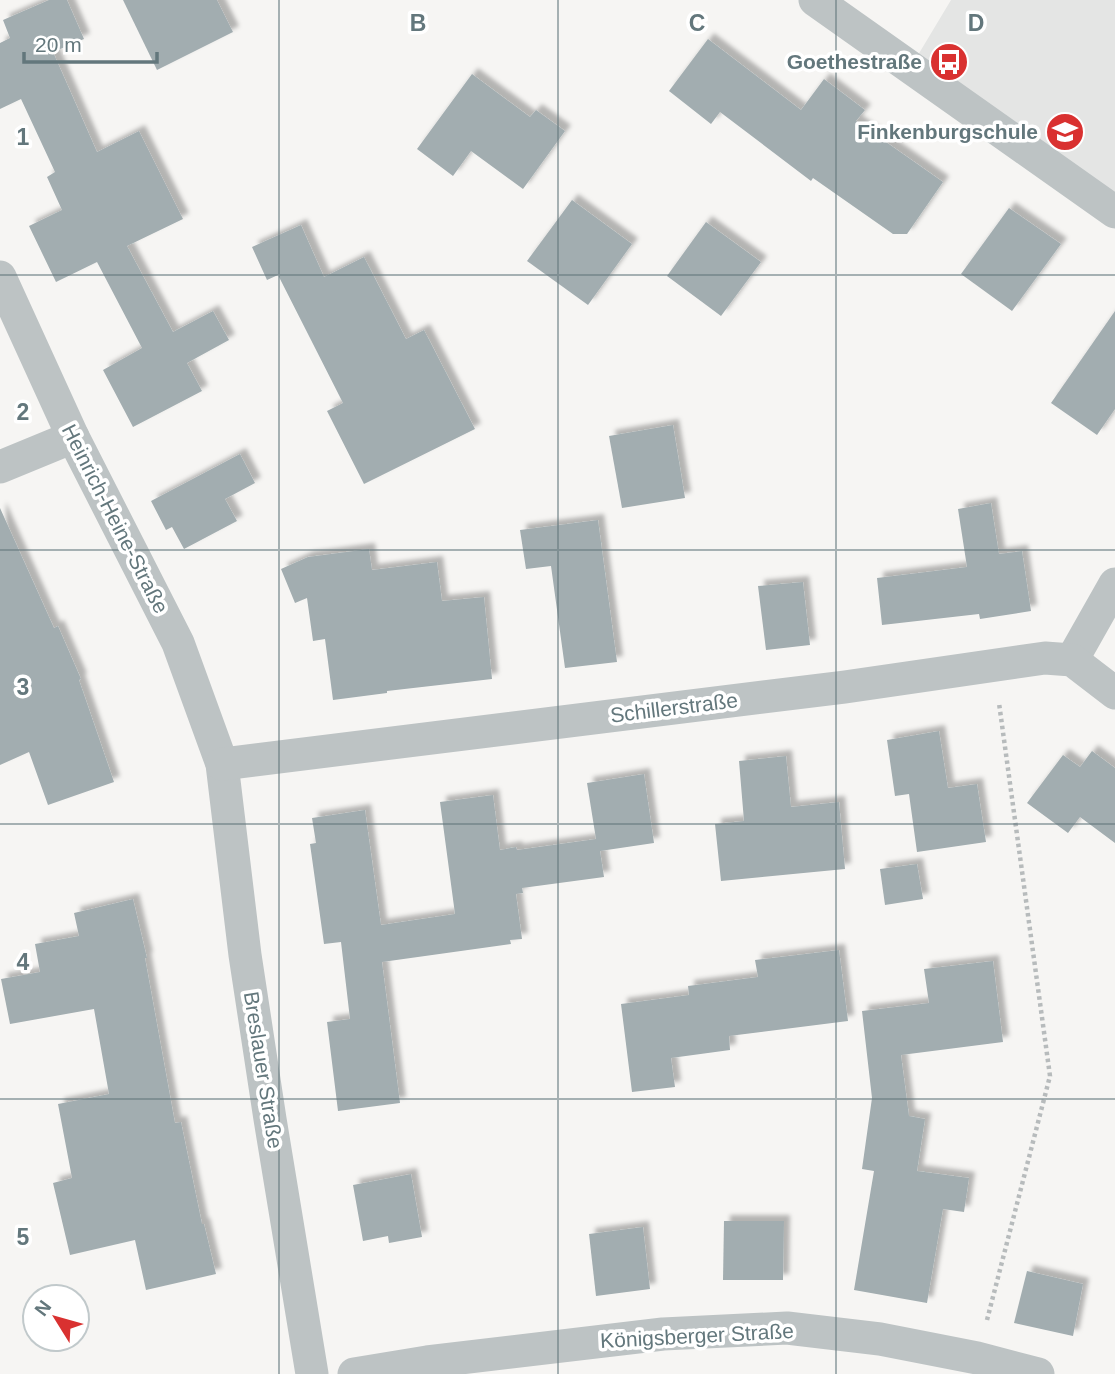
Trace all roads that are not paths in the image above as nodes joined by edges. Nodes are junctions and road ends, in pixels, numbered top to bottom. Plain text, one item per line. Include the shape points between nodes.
1 (816, 0) edge
2 (1115, 212) edge
3 (0, 276) edge
4 (73, 437) junction
5 (0, 467) edge
6 (1115, 584) edge
7 (1072, 660) junction
8 (1115, 693) edge
9 (222, 764) junction
10 (312, 1374) edge
11 (354, 1374) edge
12 (1038, 1374) edge

1 - 2 street
3 - 4 street, Heinrich-Heine-Straße
4 - 5 street
4 - 9 street, Heinrich-Heine-Straße via 178,643
6 - 7 street
7 - 8 street
7 - 9 street, Schillerstraße via 1045,658
9 - 10 street, Breslauer Straße via 249,982
11 - 12 street, Königsberger Straße via 623,1338 787,1328 880,1339

